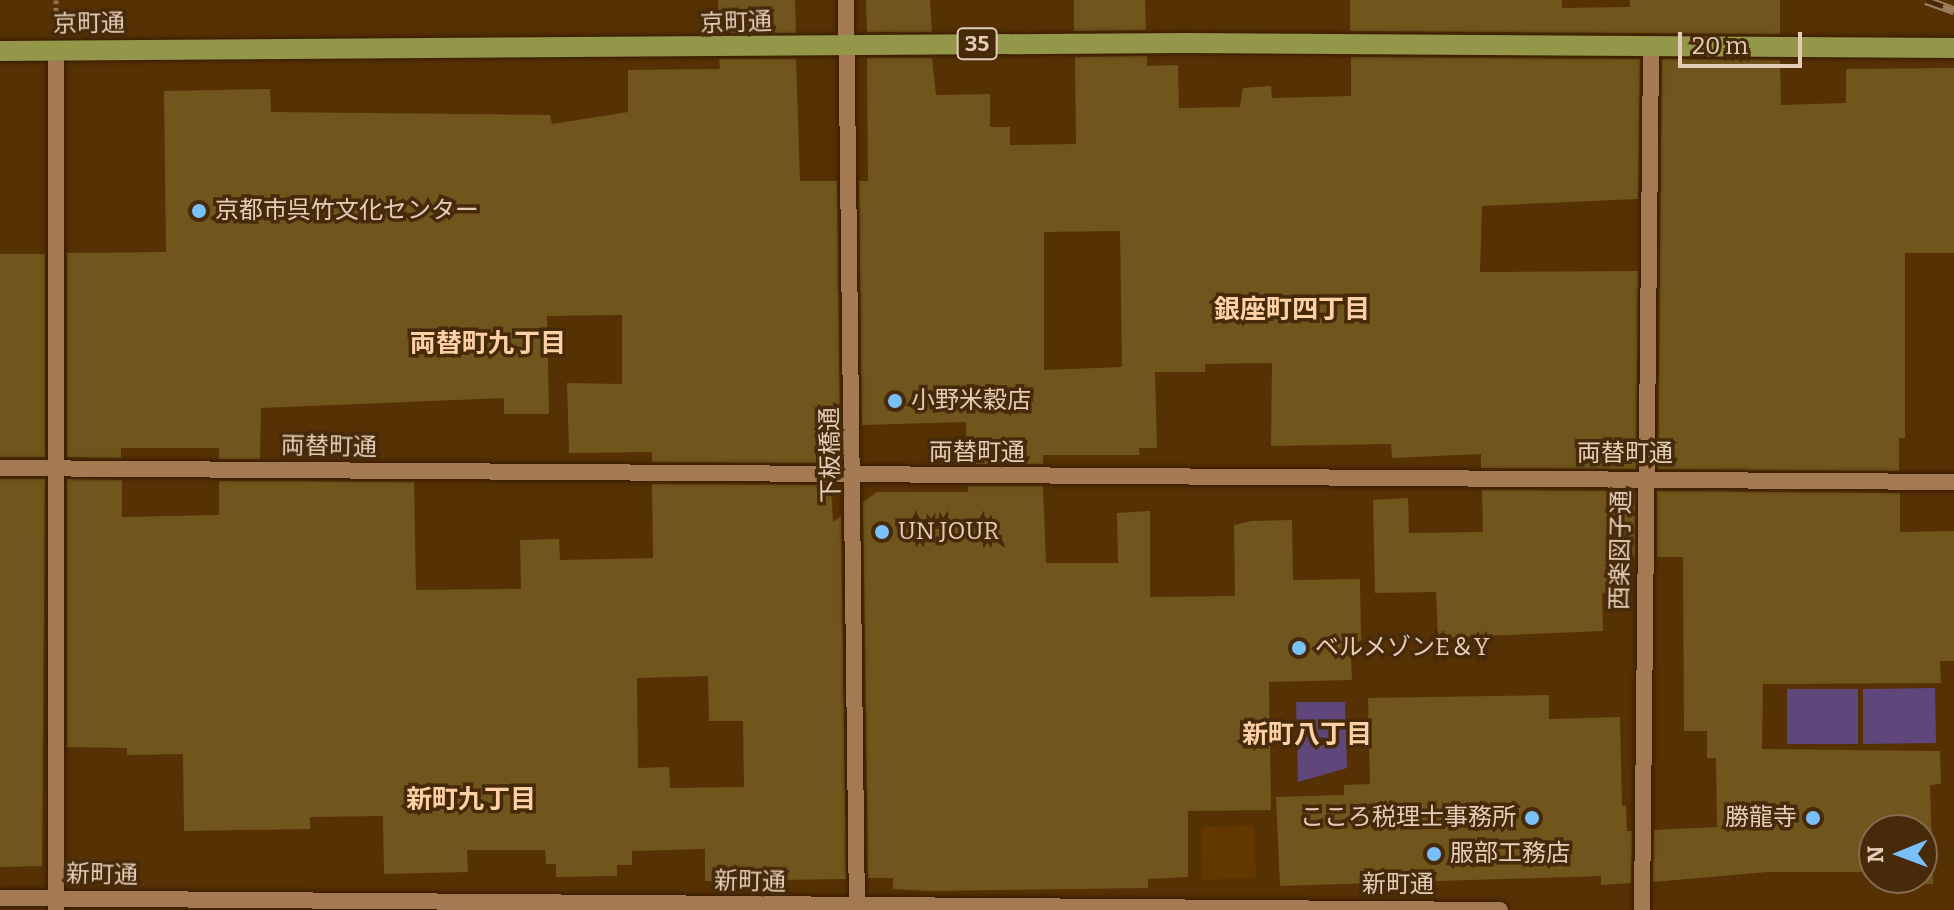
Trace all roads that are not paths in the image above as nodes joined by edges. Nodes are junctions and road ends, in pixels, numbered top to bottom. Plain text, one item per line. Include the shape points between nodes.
1 (846, 0) edge
2 (848, 45) junction
3 (1651, 47) junction
4 (1954, 48) edge
5 (0, 51) edge
6 (56, 51) junction
7 (0, 468) edge
8 (56, 468) junction
9 (856, 477) junction
10 (1646, 478) junction
11 (1954, 482) edge
12 (0, 898) edge
13 (56, 904) edge
14 (857, 908) edge
15 (1500, 910) edge
16 (1642, 910) edge

1 - 2 street, 下板橋通
2 - 3 main road, 京町通 / 35
2 - 6 main road, 京町通 / 35
2 - 9 street, 下板橋通
3 - 4 main road, 京町通 / 35
3 - 10 street, 西楽図子通
5 - 6 main road, 京町通 / 35
6 - 8 street
7 - 8 street, 両替町通
8 - 9 street, 両替町通
8 - 13 street
9 - 10 street, 両替町通
9 - 14 street, 下板橋通
10 - 11 street, 両替町通
10 - 16 street, 西楽図子通
12 - 13 street, 新町通
13 - 14 street, 新町通
14 - 15 street, 新町通

